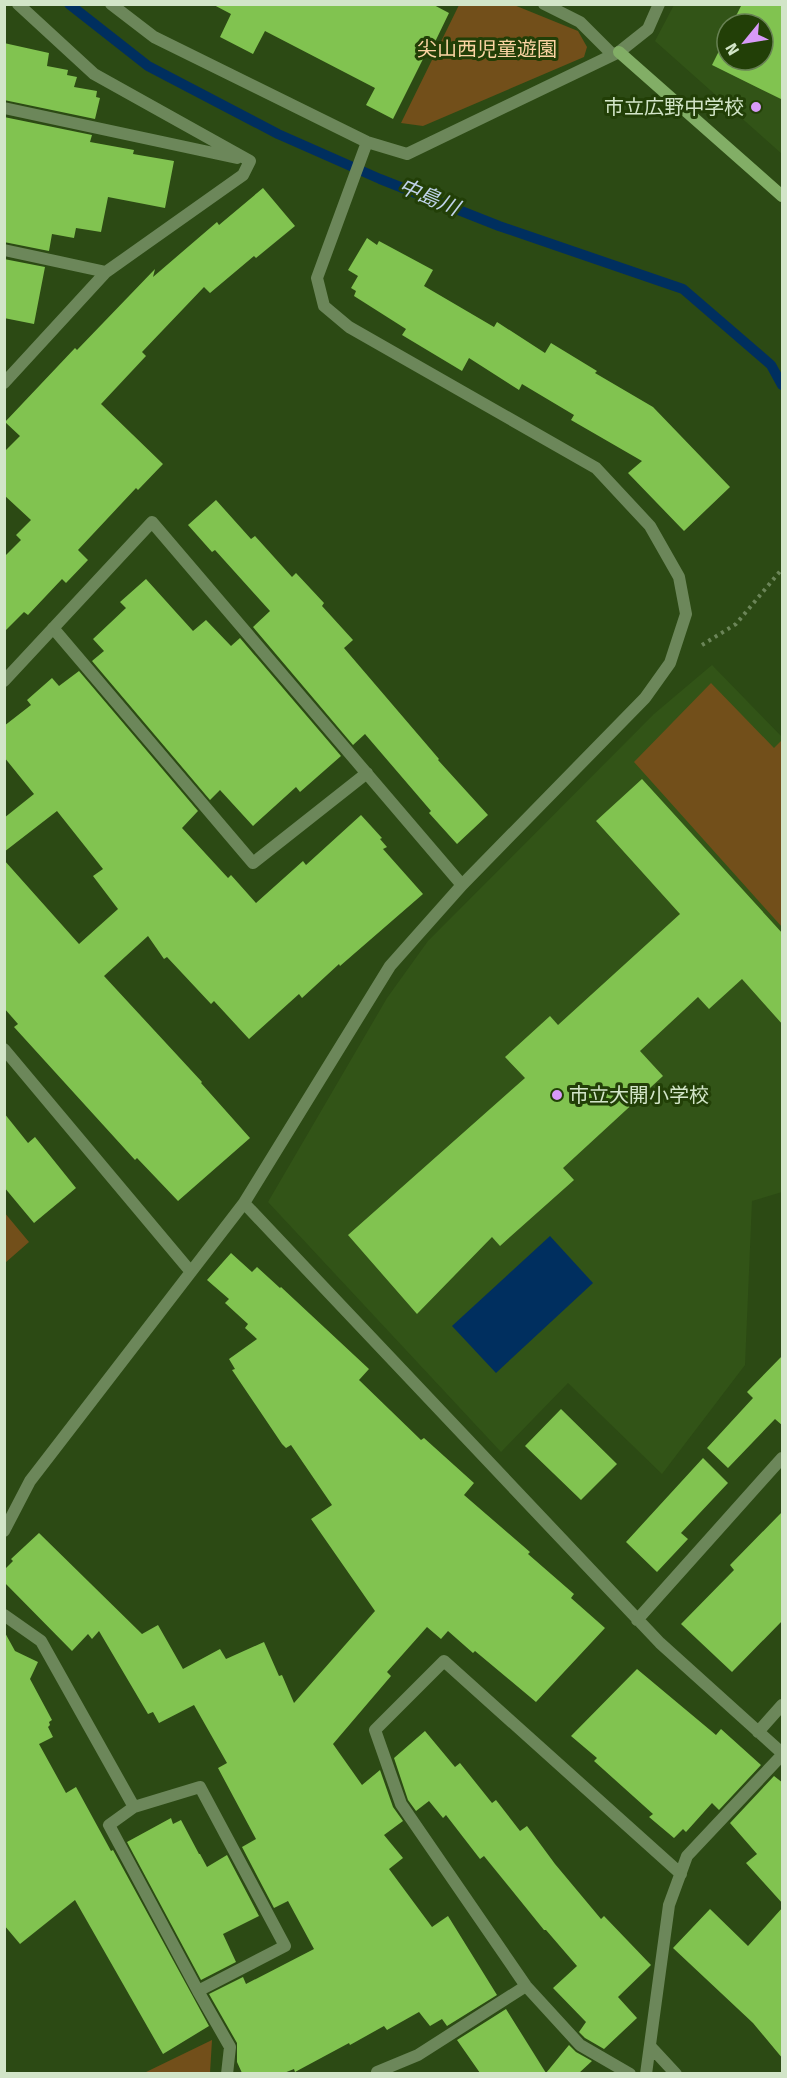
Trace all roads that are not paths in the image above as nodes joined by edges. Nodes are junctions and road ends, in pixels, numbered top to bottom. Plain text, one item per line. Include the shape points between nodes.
1 (18, 4) edge
2 (111, 4) edge
3 (544, 4) edge
4 (659, 4) edge
5 (616, 53) junction
6 (4, 108) edge
7 (367, 142) junction
8 (250, 161) junction
9 (783, 196) edge
10 (4, 250) edge
11 (106, 272) junction
12 (4, 383) edge
13 (53, 628) junction
14 (4, 681) edge
15 (367, 773) junction
16 (462, 885) junction
17 (4, 1049) edge
18 (244, 1203) junction
19 (191, 1272) junction
20 (783, 1458) edge
21 (4, 1531) edge
22 (4, 1615) edge
23 (637, 1620) junction
24 (783, 1705) edge
25 (758, 1732) junction
26 (783, 1754) edge
27 (134, 1807) junction
28 (681, 1874) junction
29 (526, 1986) junction
30 (198, 1991) junction
31 (650, 2046) junction
32 (377, 2072) edge
33 (227, 2073) edge
34 (630, 2073) edge
35 (646, 2073) edge
36 (676, 2073) edge

1 - 8 street via 94,74
2 - 7 street via 154,37
3 - 5 street via 580,22
4 - 5 street via 648,28
5 - 7 street via 407,154
5 - 9 street
6 - 8 street
7 - 16 street via 317,278 324,306 349,327 596,468 650,526 679,577 686,614 670,663 645,698
8 - 11 street via 243,176
10 - 11 street
11 - 12 street
13 - 14 street
13 - 15 street via 253,863
13 - 15 street via 152,522
15 - 16 street
16 - 18 street via 390,966
17 - 19 street
18 - 19 street
18 - 23 street
19 - 21 street via 30,1481
20 - 23 street
22 - 27 street via 41,1641
23 - 25 street
24 - 25 street
25 - 26 street
26 - 28 street via 687,1856
27 - 30 street via 109,1825
27 - 30 street via 200,1787 285,1946
28 - 29 street via 444,1661 375,1730 401,1804
28 - 31 street via 669,1905
29 - 32 street via 418,2055
29 - 34 street via 580,2045
30 - 33 street via 230,2047
31 - 35 street
31 - 36 street

